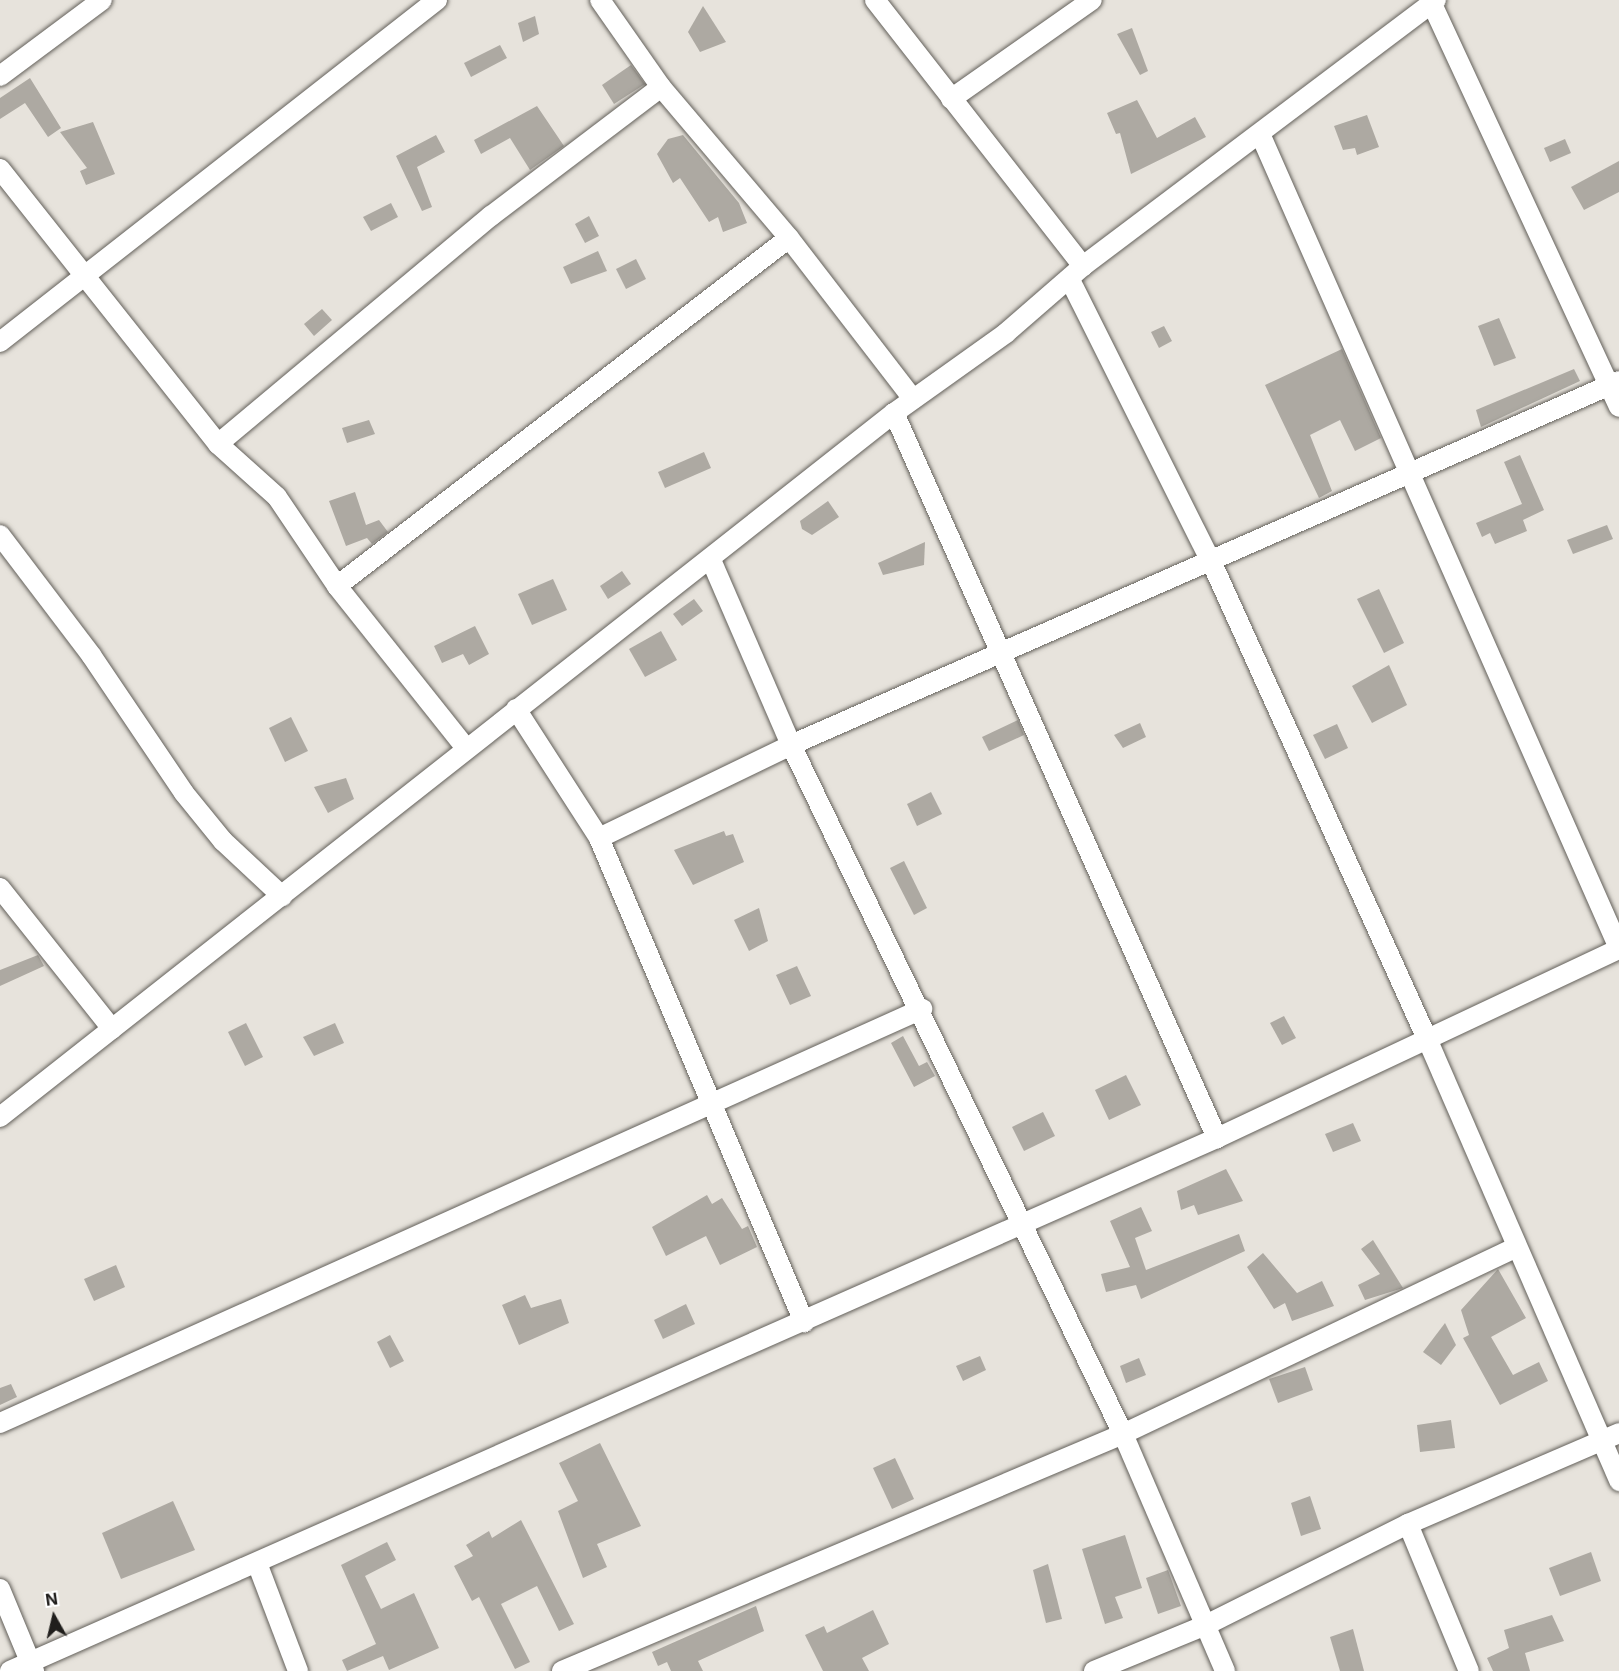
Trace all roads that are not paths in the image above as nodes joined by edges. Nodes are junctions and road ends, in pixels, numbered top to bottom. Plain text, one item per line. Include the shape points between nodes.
1 (102, 0) edge
2 (437, 0) edge
3 (600, 0) edge
4 (875, 0) edge
5 (1092, 0) edge
6 (1434, 2) edge
7 (0, 76) edge
8 (661, 87) junction
9 (951, 99) junction
10 (1261, 136) junction
11 (0, 169) edge
12 (789, 238) junction
13 (1083, 266) junction
14 (84, 275) junction
15 (1071, 282) junction
16 (0, 342) edge
17 (1614, 383) edge
18 (913, 399) junction
19 (1619, 407) edge
20 (894, 413) junction
21 (218, 444) junction
22 (1411, 475) junction
23 (0, 535) edge
24 (711, 561) junction
25 (1211, 561) junction
26 (337, 586) junction
27 (1000, 652) junction
28 (516, 709) junction
29 (791, 745) junction
30 (465, 747) junction
31 (599, 838) junction
32 (0, 888) edge
33 (282, 896) junction
34 (1619, 948) edge
35 (922, 1009) junction
36 (112, 1029) junction
37 (1428, 1041) junction
38 (714, 1102) junction
39 (0, 1117) edge
40 (1217, 1138) junction
41 (1023, 1224) junction
42 (1516, 1247) junction
43 (804, 1322) junction
44 (0, 1423) edge
45 (1123, 1434) junction
46 (1610, 1437) edge
47 (1619, 1481) edge
48 (1407, 1524) junction
49 (258, 1563) junction
50 (0, 1589) edge
51 (1206, 1624) junction
52 (32, 1667) edge
53 (10, 1671) edge
54 (298, 1671) edge
55 (562, 1671) edge
56 (1094, 1671) edge
57 (1226, 1671) edge
58 (1469, 1671) edge

1 - 7 street
2 - 14 street
3 - 8 street
4 - 9 street
5 - 9 street
6 - 10 street
6 - 17 street
8 - 12 street
8 - 21 street via 490,216
9 - 13 street
10 - 13 street
10 - 22 street
11 - 14 street
12 - 18 street
12 - 26 street
13 - 15 street
14 - 16 street
14 - 21 street
15 - 18 street
15 - 25 street
17 - 19 street
17 - 22 street
18 - 20 street
20 - 24 street
20 - 27 street
21 - 26 street via 277,497
22 - 25 street
22 - 34 street
23 - 33 street via 91,656 184,793 223,841
24 - 28 street
24 - 29 street
25 - 27 street
25 - 37 street
26 - 30 street
27 - 29 street
27 - 40 street
28 - 30 street
28 - 31 street
29 - 31 street
29 - 35 street
30 - 33 street
31 - 38 street
32 - 36 street
33 - 36 street
34 - 37 street
35 - 38 street
35 - 41 street
36 - 39 street
37 - 40 street
37 - 42 street
38 - 43 street
38 - 44 street
40 - 41 street
41 - 43 street
41 - 45 street
42 - 45 street
42 - 46 street
43 - 49 street
45 - 51 street
45 - 55 street
46 - 47 street
46 - 48 street
48 - 51 street
48 - 58 street
49 - 52 street
49 - 54 street
50 - 52 street
51 - 56 street
51 - 57 street
52 - 53 street

